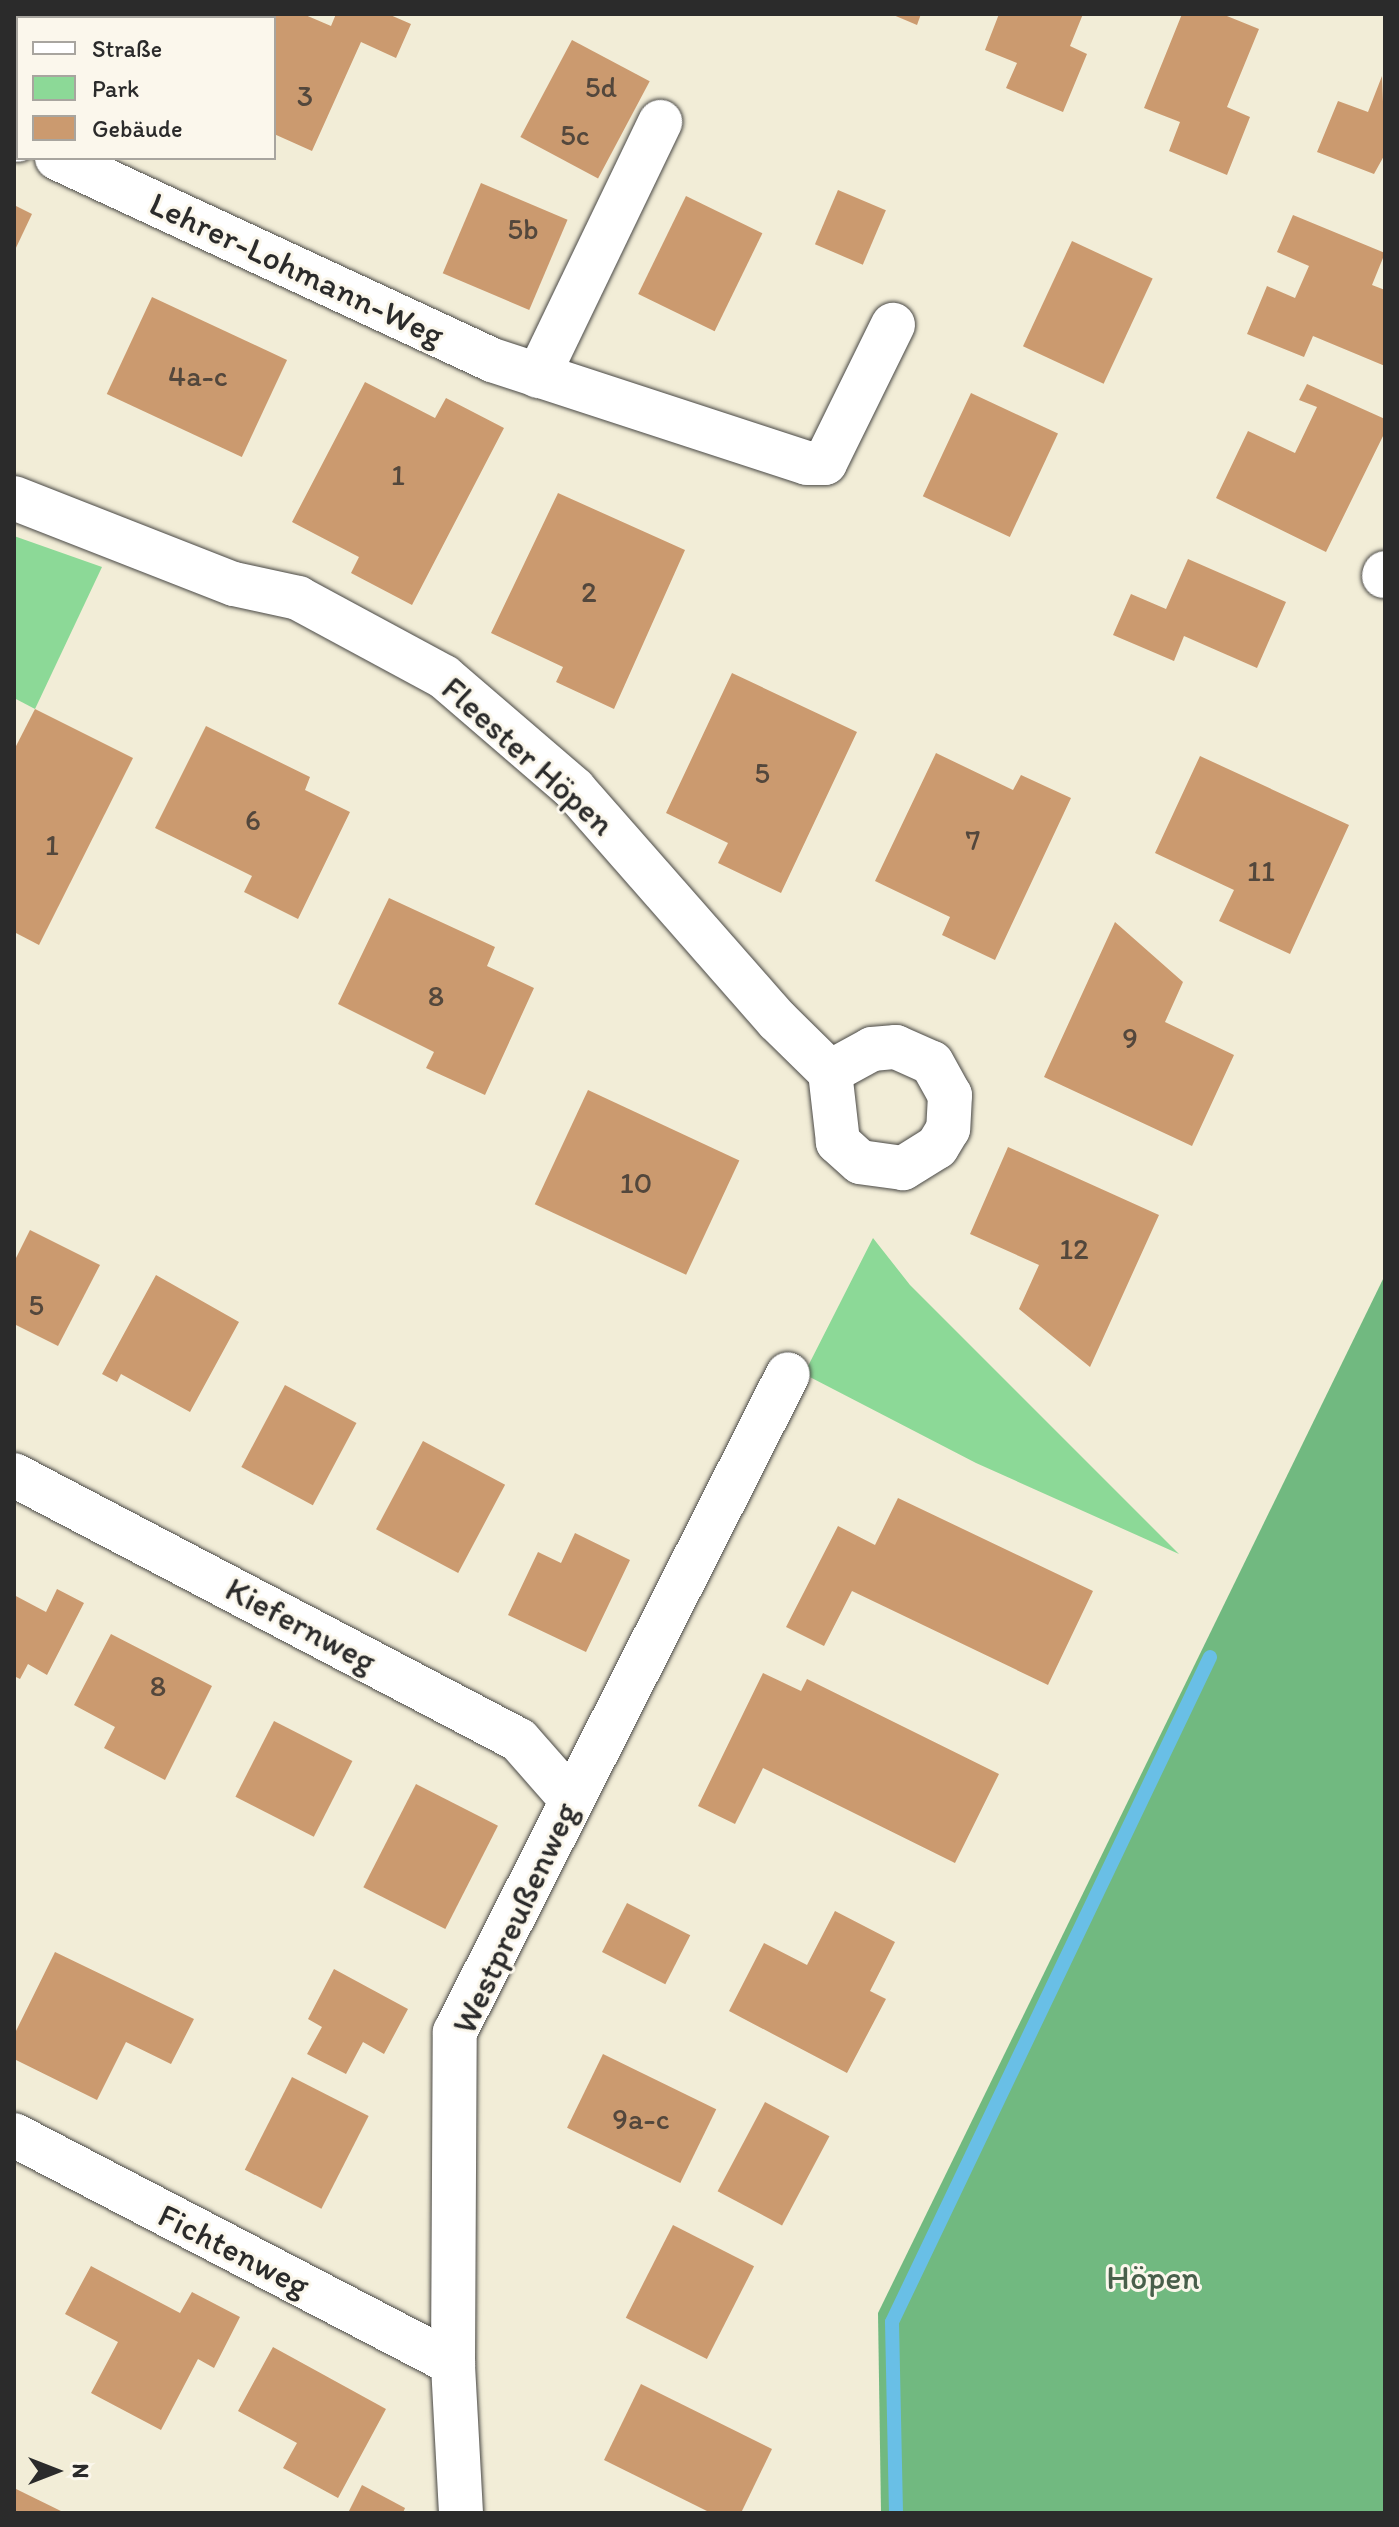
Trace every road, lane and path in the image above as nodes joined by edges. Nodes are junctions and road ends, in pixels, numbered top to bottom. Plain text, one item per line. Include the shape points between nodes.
1 (660, 122) dead end
2 (61, 160) edge
3 (893, 325) dead end
4 (538, 376) junction
5 (14, 498) edge
6 (830, 1072) dead end
7 (788, 1374) dead end
8 (14, 1475) edge
9 (570, 1798) junction
10 (14, 2135) edge
11 (453, 2364) junction
12 (461, 2513) edge

1 - 4 street
2 - 4 street, Lehrer-Lohmann-Weg
3 - 4 street, Lehrer-Lohmann-Weg via 825,463 807,463
5 - 6 street, Fleester Höpen via 234,584 298,598 410,656 474,700 574,789 755,996
7 - 9 street, Westpreußenweg
8 - 9 street, Kiefernweg via 519,1740
9 - 11 street, Westpreußenweg via 455,2032
10 - 11 street, Fichtenweg
11 - 12 street, Westpreußenweg

